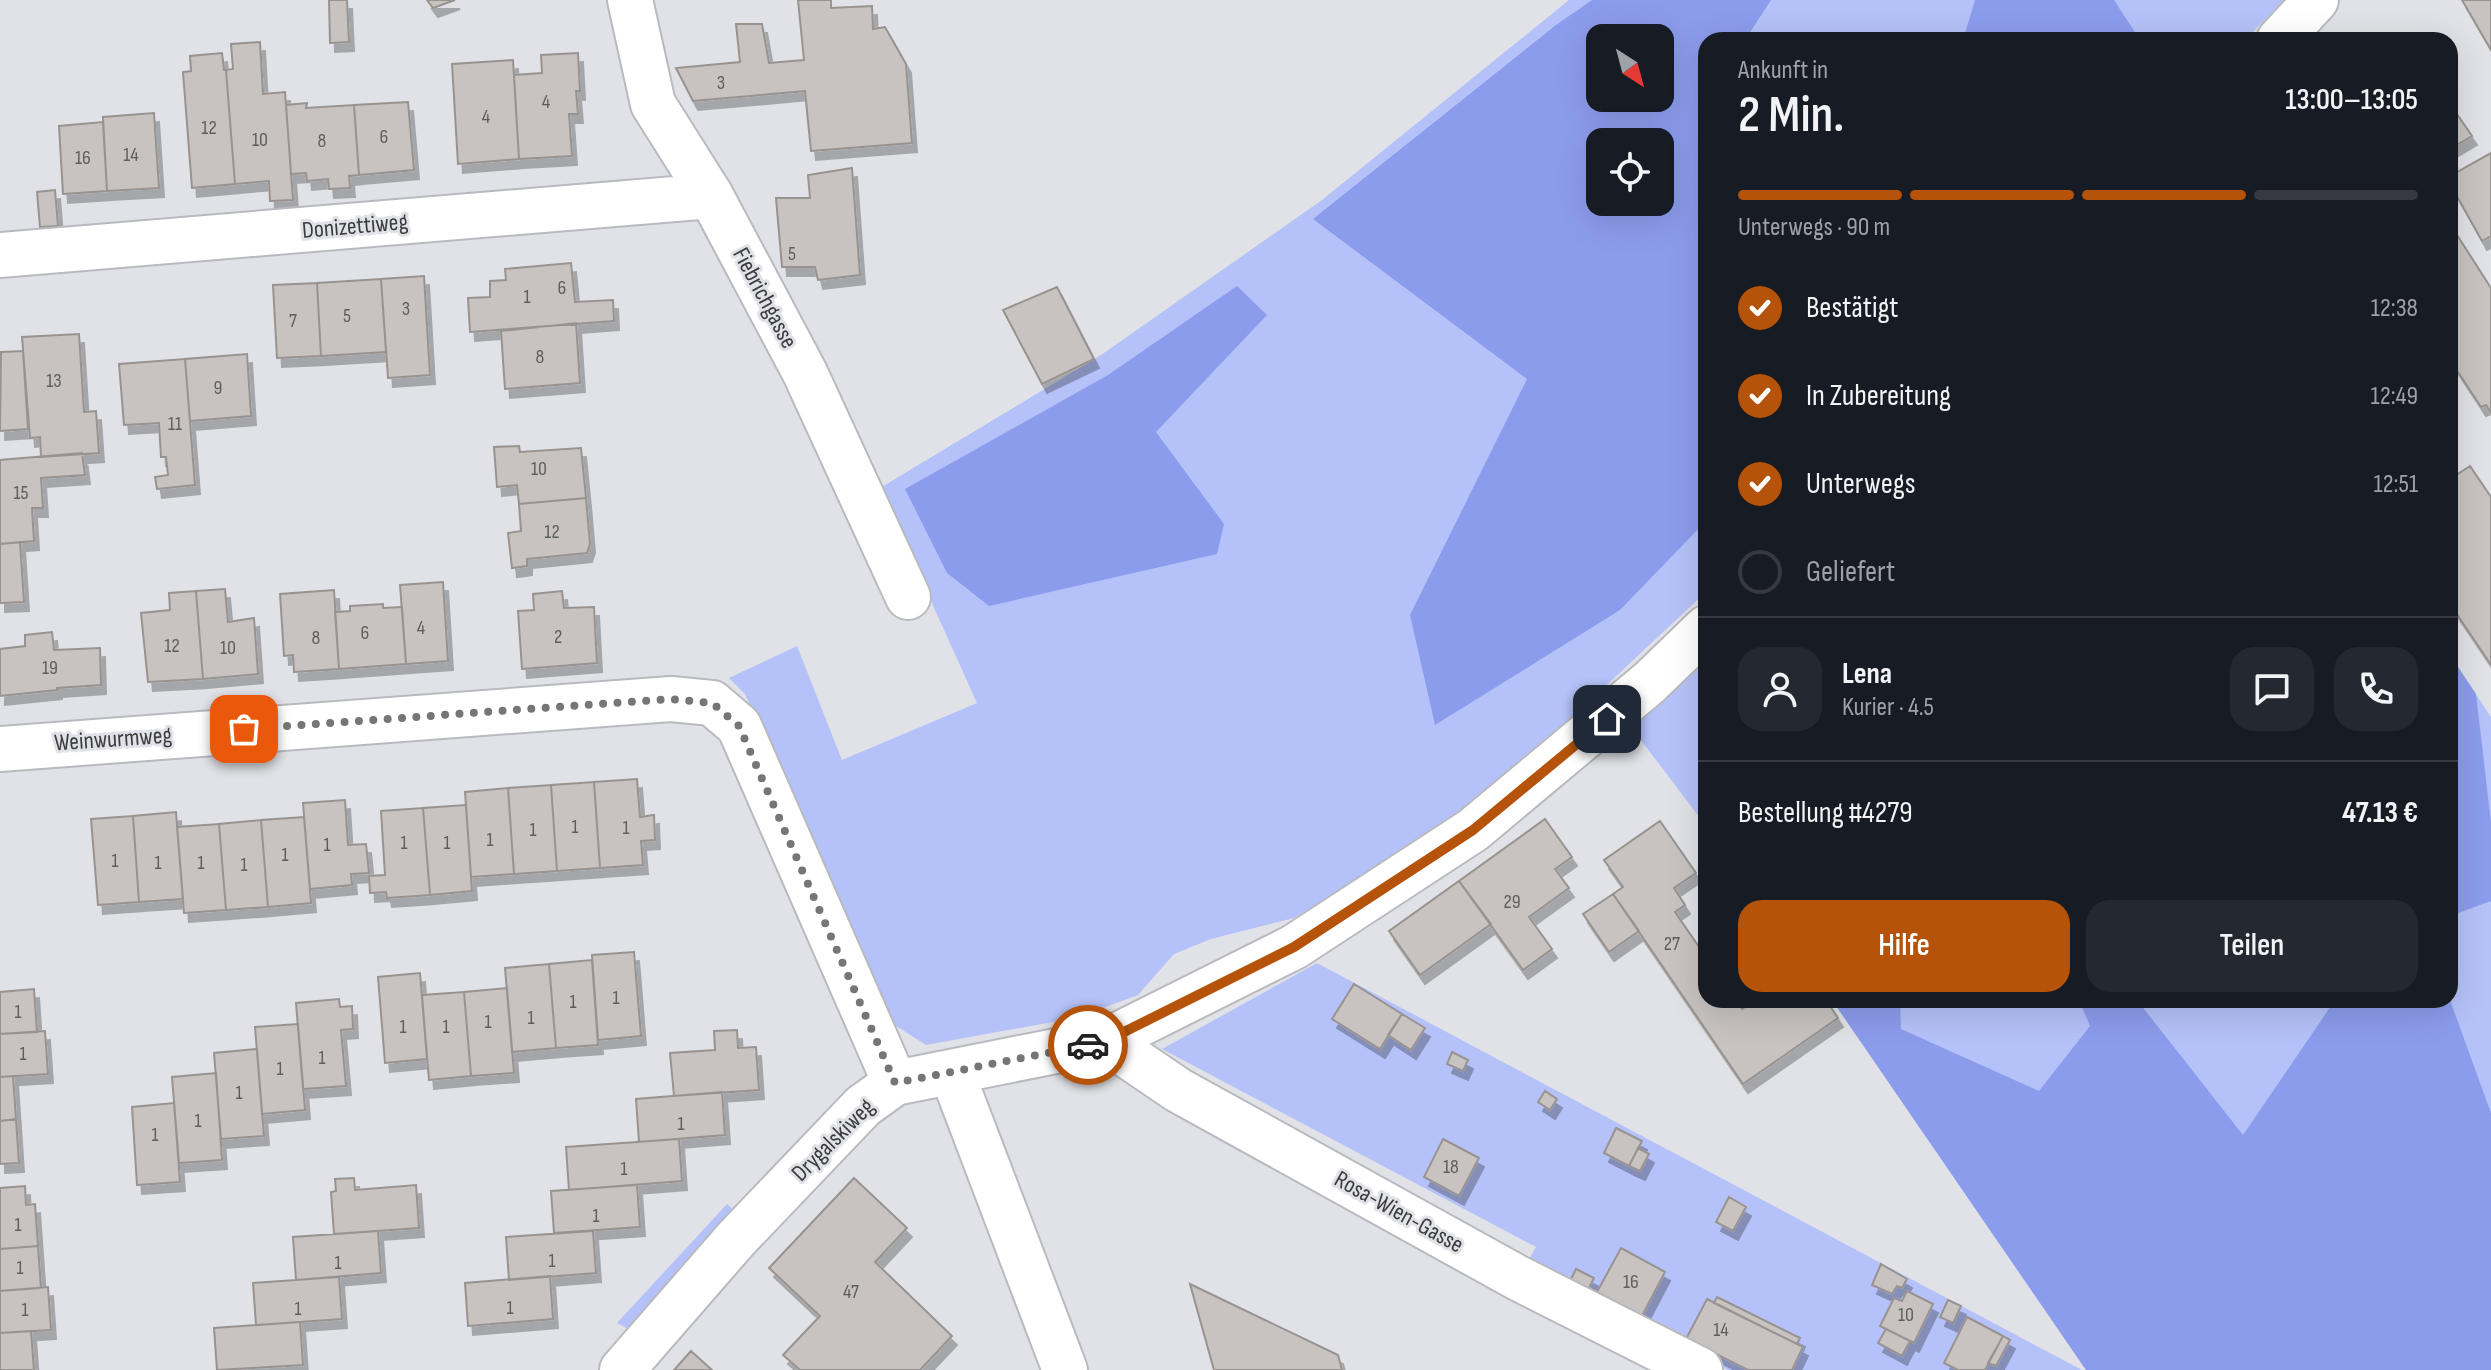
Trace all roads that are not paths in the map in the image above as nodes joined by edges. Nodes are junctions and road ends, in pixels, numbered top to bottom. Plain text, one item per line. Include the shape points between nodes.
1 (630, 0) edge
2 (2316, 0) edge
3 (2286, 32) edge
4 (711, 196) junction
5 (0, 255) edge
6 (908, 597) dead end
7 (1698, 636) edge
8 (0, 749) edge
9 (1106, 1041) junction
10 (952, 1073) junction
11 (895, 1083) junction
12 (622, 1370) edge
13 (1065, 1370) edge
14 (1700, 1370) edge

1 - 4 street, Fiebrichgasse via 653,104
2 - 3 street
4 - 5 street, Donizettiweg
4 - 6 street, Fiebrichgasse via 805,373
7 - 9 street, Drygalskiweg via 1473,830 1294,947
8 - 11 street, Weinwurmweg via 671,699 712,703 739,726
9 - 10 street, Drygalskiweg
9 - 14 street, Rosa-Wien-Gasse via 1219,1113 1518,1278
10 - 11 street, Drygalskiweg
10 - 13 street
11 - 12 street, Drygalskiweg via 863,1106 736,1239

